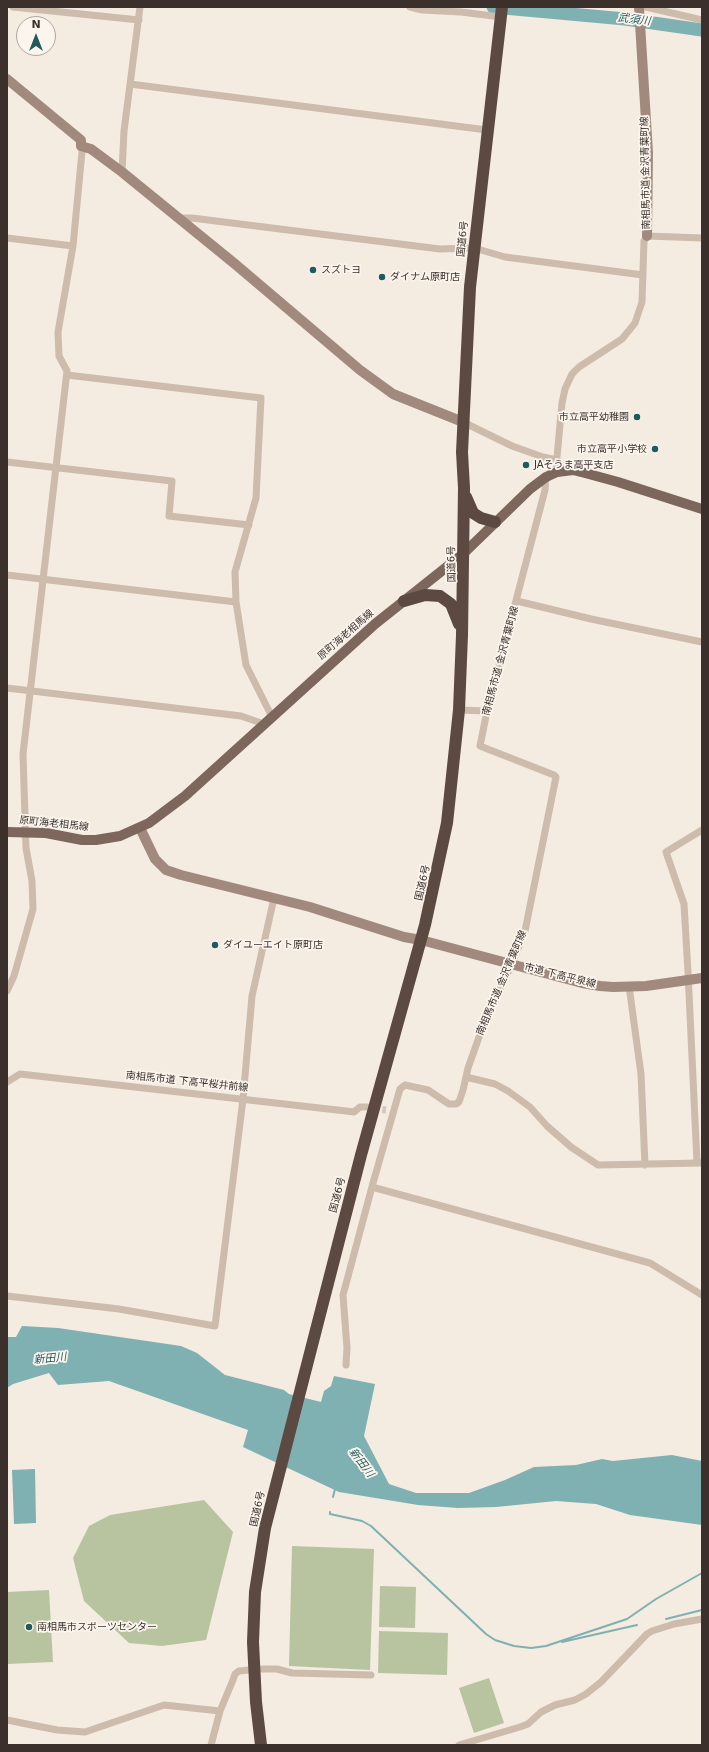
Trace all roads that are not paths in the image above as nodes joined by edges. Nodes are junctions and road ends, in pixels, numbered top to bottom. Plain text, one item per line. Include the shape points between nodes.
1 (12, 7) edge
2 (140, 7) edge
3 (410, 7) edge
4 (641, 9) edge
5 (501, 13) edge
6 (139, 20) junction
7 (702, 20) edge
8 (7, 80) edge
9 (130, 84) junction
10 (487, 130) junction
11 (81, 146) junction
12 (122, 172) junction
13 (179, 218) junction
14 (647, 236) junction
15 (7, 238) edge
16 (702, 238) edge
17 (73, 246) junction
18 (474, 248) junction
19 (643, 275) junction
20 (67, 375) junction
21 (464, 422) junction
22 (557, 460) junction
23 (7, 462) edge
24 (56, 468) junction
25 (557, 472) junction
26 (546, 478) junction
27 (464, 488) junction
28 (702, 509) edge
29 (495, 522) junction
30 (249, 525) junction
31 (463, 554) junction
32 (7, 575) edge
33 (43, 580) junction
34 (404, 601) junction
35 (517, 601) junction
36 (236, 602) junction
37 (462, 635) junction
38 (702, 642) edge
39 (7, 688) edge
40 (30, 690) junction
41 (458, 710) junction
42 (487, 712) junction
43 (268, 721) junction
44 (140, 828) junction
45 (702, 830) edge
46 (7, 832) edge
47 (26, 832) junction
48 (274, 898) junction
49 (421, 940) junction
50 (512, 964) junction
51 (702, 978) edge
52 (688, 980) junction
53 (629, 986) junction
54 (7, 991) edge
55 (466, 1077) junction
56 (7, 1082) edge
57 (243, 1099) junction
58 (367, 1107) tunnel mouth
59 (699, 1163) edge
60 (645, 1165) junction
61 (372, 1187) junction
62 (702, 1295) edge
63 (7, 1296) edge
64 (346, 1365) dead end
65 (702, 1619) edge
66 (266, 1669) dead end
67 (249, 1670) dead end
68 (371, 1675) dead end
69 (220, 1711) junction
70 (7, 1720) edge
71 (211, 1745) edge
72 (261, 1745) edge
73 (459, 1745) edge

1 - 6 street
2 - 6 street
3 - 5 street via 422,10
4 - 7 street
4 - 14 street, 南相馬市道 金沢青葉町線 via 648,153
5 - 10 highway, 国道6号
6 - 9 street
8 - 11 street via 81,140
9 - 10 street
9 - 12 street
10 - 18 highway, 国道6号
11 - 12 street via 91,149
11 - 17 street
12 - 13 street
13 - 18 street via 440,249
13 - 21 street via 360,370 393,394
14 - 16 street
14 - 19 street, 南相馬市道 金沢青葉町線 via 644,241
15 - 17 street
17 - 20 street via 58,332 59,356
18 - 19 street via 505,257
18 - 21 highway, 国道6号
19 - 22 street, 南相馬市道 金沢青葉町線 via 641,307 629,332 579,367 572,374 565,389
20 - 24 street
20 - 30 street via 261,398 256,498
21 - 22 street via 512,446 543,458
21 - 27 highway, 国道6号
22 - 25 street, 南相馬市道 金沢青葉町線
23 - 24 street
24 - 30 street via 172,480 169,516
24 - 33 street
25 - 26 main road, 原町海老相馬線
25 - 28 main road, 原町海老相馬線 via 573,470 585,473
26 - 29 main road, 原町海老相馬線 via 530,489
26 - 35 street, 南相馬市道 金沢青葉町線
27 - 29 highway via 473,513
27 - 31 highway, 国道6号
29 - 31 main road, 原町海老相馬線
30 - 36 street via 235,572
31 - 34 main road, 原町海老相馬線
31 - 37 highway, 国道6号
32 - 33 street
33 - 36 street
33 - 40 street
34 - 37 highway via 432,595 446,599 454,609
34 - 43 main road, 原町海老相馬線
35 - 38 street
35 - 42 street, 南相馬市道 金沢青葉町線
36 - 43 street via 246,665
37 - 41 highway, 国道6号
39 - 40 street
40 - 43 street
40 - 47 street via 23,754
41 - 42 street
41 - 49 highway, 国道6号 via 447,823
42 - 50 street, 南相馬市道 金沢青葉町線 via 480,746 556,777 525,931
43 - 44 main road, 原町海老相馬線 via 185,796 162,815
44 - 47 main road, 原町海老相馬線 via 120,836 96,840
44 - 48 street, 市道 下高平泉線 via 155,859 166,870
45 - 52 street via 666,852 684,904
46 - 47 main road, 原町海老相馬線
47 - 54 street via 33,909 14,976
48 - 49 street, 市道 下高平泉線
48 - 57 street via 252,996
49 - 50 street, 市道 下高平泉線
49 - 72 highway, 国道6号 via 361,1155 261,1548 254,1604 253,1671
50 - 53 street, 市道 下高平泉線 via 582,983 613,987
50 - 55 street, 南相馬市道 金沢青葉町線 via 484,1023
51 - 52 street, 市道 下高平泉線
52 - 53 street, 市道 下高平泉線
52 - 59 street
53 - 60 street via 641,1074
55 - 60 street via 495,1084 508,1091 530,1107 554,1132 596,1164
55 - 61 street, 南相馬市道 金沢青葉町線 via 461,1098 456,1104 449,1104 428,1090 405,1085 400,1089 389,1111
56 - 57 street, 南相馬市道 下高平桜井前線 via 20,1074
57 - 58 street, 南相馬市道 下高平桜井前線 via 354,1112 360,1107
57 - 63 street via 215,1326 119,1309
59 - 60 street
61 - 62 street via 650,1262
61 - 64 street, 南相馬市道 金沢青葉町線 via 343,1295
65 - 73 street via 674,1624 647,1634 601,1682 575,1700 541,1712 528,1724
66 - 68 street via 292,1673
67 - 69 street via 236,1672
69 - 70 street via 164,1705 85,1732 57,1730
69 - 71 street

